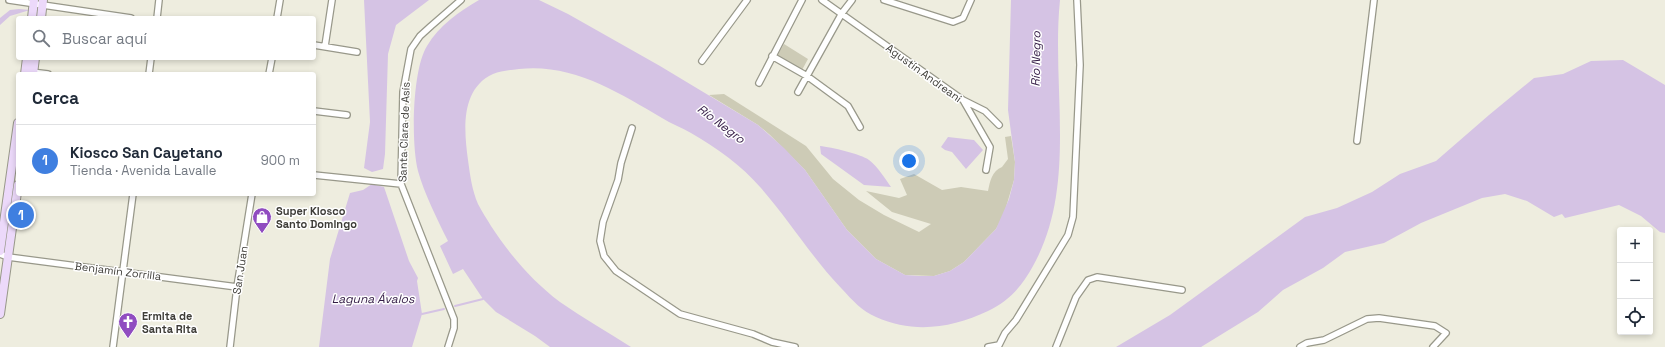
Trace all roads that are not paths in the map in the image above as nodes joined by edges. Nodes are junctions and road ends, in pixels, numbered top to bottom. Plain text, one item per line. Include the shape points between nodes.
1 (8, 0) edge
2 (159, 0) edge
3 (280, 0) edge
4 (332, 0) edge
5 (461, 0) edge
6 (747, 0) edge
7 (802, 0) edge
8 (822, 0) edge
9 (852, 0) edge
10 (884, 0) edge
11 (971, 0) edge
12 (1077, 0) edge
13 (1374, 0) edge
14 (34, 2) edge
15 (43, 3) edge
16 (842, 14) junction
17 (32, 16) edge
18 (41, 16) edge
19 (119, 16) edge
20 (157, 16) edge
21 (277, 16) edge
22 (316, 44) edge
23 (325, 46) junction
24 (357, 52) dead end
25 (772, 56) junction
26 (27, 60) edge
27 (34, 60) edge
28 (151, 60) edge
29 (272, 60) edge
30 (702, 61) dead end
31 (29, 72) edge
32 (29, 72) edge
33 (149, 72) edge
34 (269, 72) edge
35 (807, 76) junction
36 (759, 83) dead end
37 (798, 92) dead end
38 (963, 100) junction
39 (316, 111) edge
40 (347, 116) dead end
41 (999, 125) dead end
42 (860, 127) dead end
43 (632, 128) dead end
44 (1356, 141) dead end
45 (16, 143) edge
46 (986, 170) dead end
47 (316, 175) edge
48 (401, 184) junction
49 (16, 195) edge
50 (132, 196) edge
51 (252, 196) edge
52 (0, 251) edge
53 (4, 256) edge
54 (122, 272) junction
55 (237, 287) junction
56 (1182, 290) dead end
57 (0, 314) edge
58 (113, 347) edge
59 (230, 347) edge
60 (448, 347) edge
61 (795, 347) edge
62 (988, 347) edge
63 (1056, 347) edge
64 (1300, 347) edge
65 (1433, 347) edge

1 - 14 street
2 - 20 street
3 - 21 street
4 - 23 street
5 - 48 street, Santa Clara de Asís via 420,36 411,50 403,92
6 - 30 street
7 - 25 street
8 - 16 street, Agustín Andreani
9 - 16 street
10 - 11 street via 953,22 963,18
12 - 62 street via 1080,65 1073,217 1068,235 1016,320 999,345
13 - 44 street
14 - 15 street
14 - 17 main road
15 - 18 main road
15 - 19 street
16 - 35 street
16 - 38 street, Agustín Andreani
22 - 23 street
23 - 24 street
25 - 35 street
25 - 36 street
26 - 31 main road
27 - 32 main road
28 - 33 street
29 - 34 street
35 - 37 street
35 - 42 street via 848,106
38 - 41 street via 985,111
38 - 46 street, Agustín Andreani via 990,147
39 - 40 street
43 - 61 street via 603,222 600,241 604,256 616,271 680,314
45 - 52 main road
47 - 48 street
48 - 60 street, Santa Clara de Asís via 454,319
49 - 53 main road
50 - 54 street
51 - 55 street, San Juan
53 - 54 street, Benjamín Zorrilla
53 - 57 main road
54 - 55 street, Benjamín Zorrilla
54 - 58 street
55 - 59 street, San Juan
56 - 63 street via 1098,277 1088,280 1076,297
64 - 65 street via 1324,340 1367,319 1379,318 1435,326 1446,333

